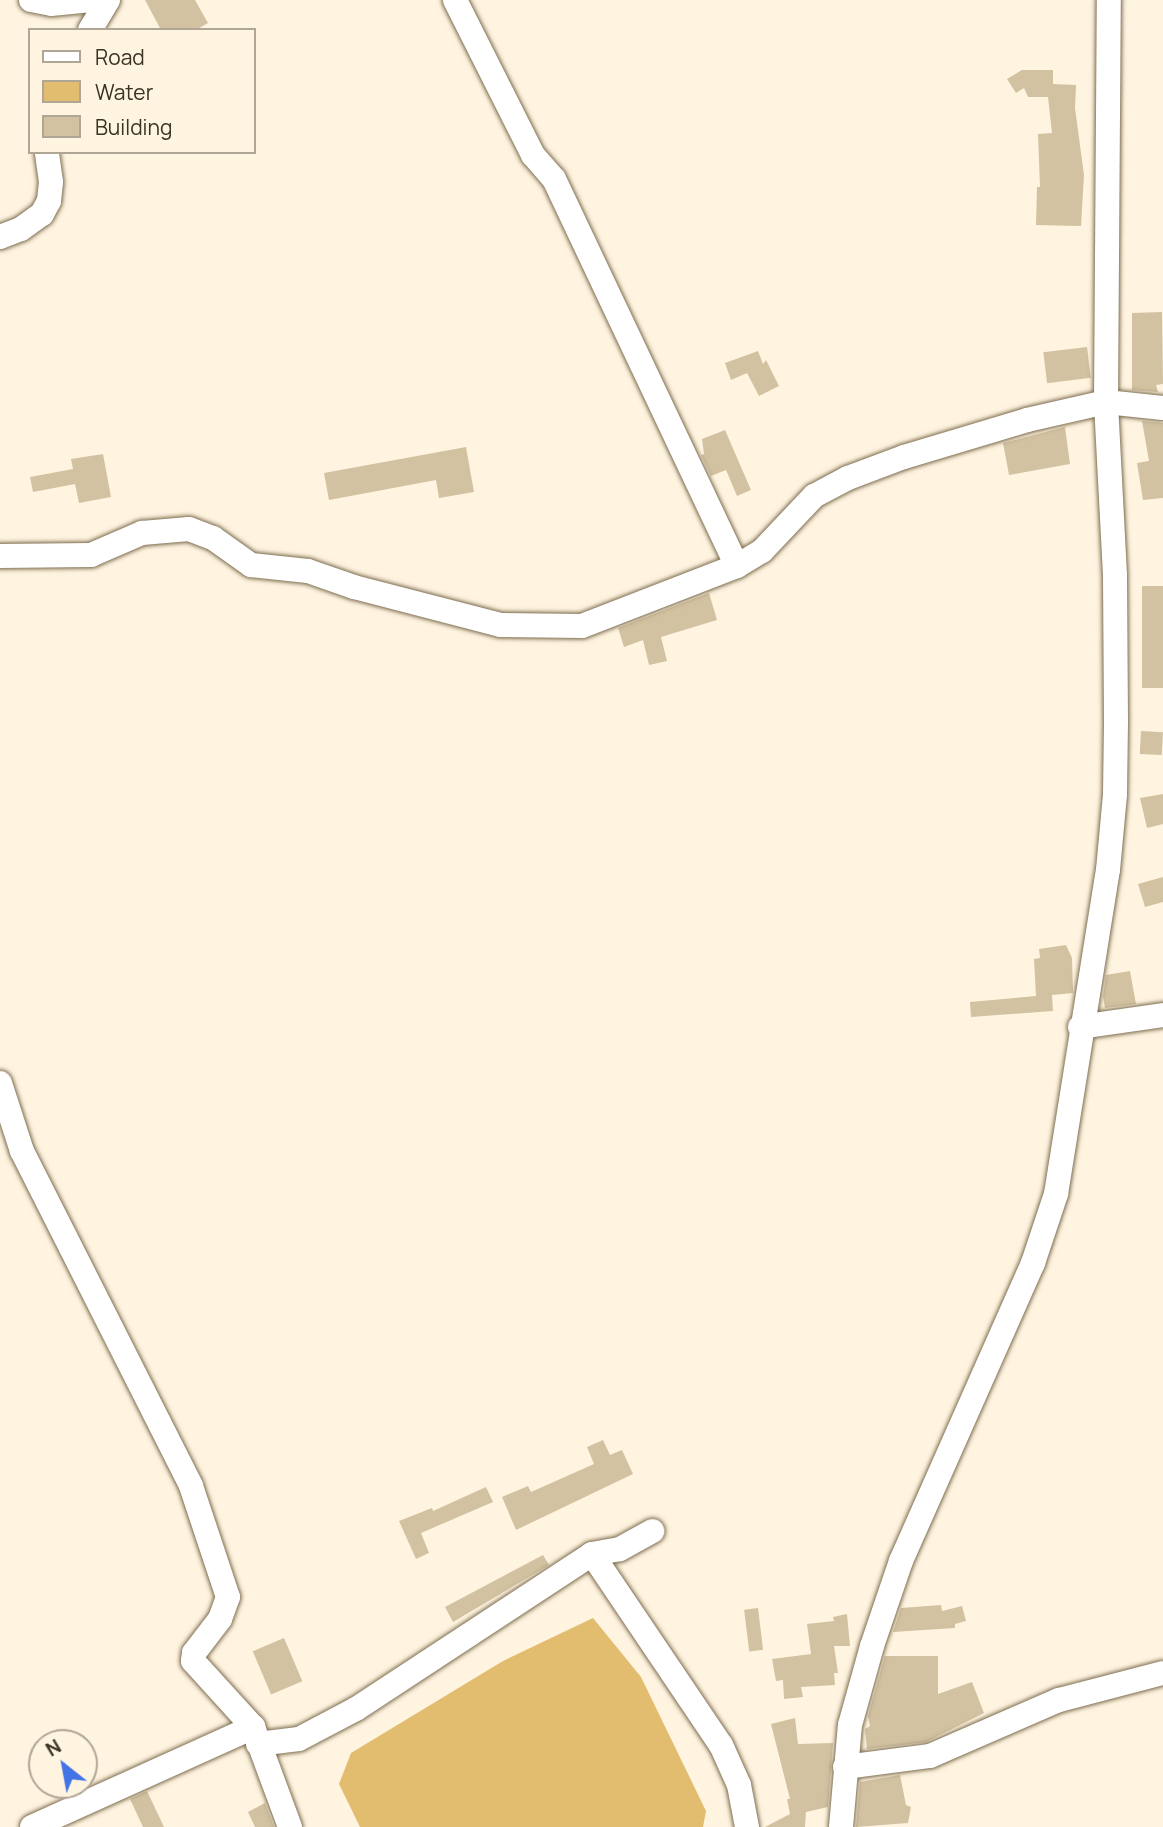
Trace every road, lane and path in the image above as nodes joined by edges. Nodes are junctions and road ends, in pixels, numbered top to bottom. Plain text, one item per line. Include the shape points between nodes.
1 (31, 0) edge
2 (92, 0) edge
3 (108, 0) edge
4 (455, 0) edge
5 (1109, 0) edge
6 (91, 28) edge
7 (47, 154) edge
8 (0, 237) edge
9 (1107, 402) junction
10 (1163, 408) edge
11 (0, 556) edge
12 (737, 566) junction
13 (1163, 1015) edge
14 (1080, 1027) junction
15 (0, 1083) edge
16 (652, 1531) dead end
17 (592, 1554) junction
18 (1163, 1673) edge
19 (255, 1735) junction
20 (845, 1767) junction
21 (32, 1827) edge
22 (290, 1827) edge
23 (747, 1827) edge
24 (841, 1827) edge

1 - 2 street via 51,4
3 - 6 street
4 - 12 street via 533,155 554,179
5 - 9 street
7 - 8 street via 51,182 42,214
9 - 10 street
9 - 12 street via 1027,420 904,457 828,486 761,551
9 - 14 street via 1115,575 1115,794 1108,870
11 - 12 street via 91,555 142,533 189,529 213,538 251,565 308,571 501,625 559,627 605,619
13 - 14 street
14 - 20 street via 1065,1149 1050,1215 901,1561 858,1691
15 - 19 street via 22,1150 191,1486 228,1597 193,1661
16 - 17 street via 620,1549
17 - 19 street via 356,1709 299,1739
17 - 23 street via 721,1745 739,1785
18 - 20 street via 1059,1700 930,1756
19 - 21 street
19 - 22 street
20 - 24 street

